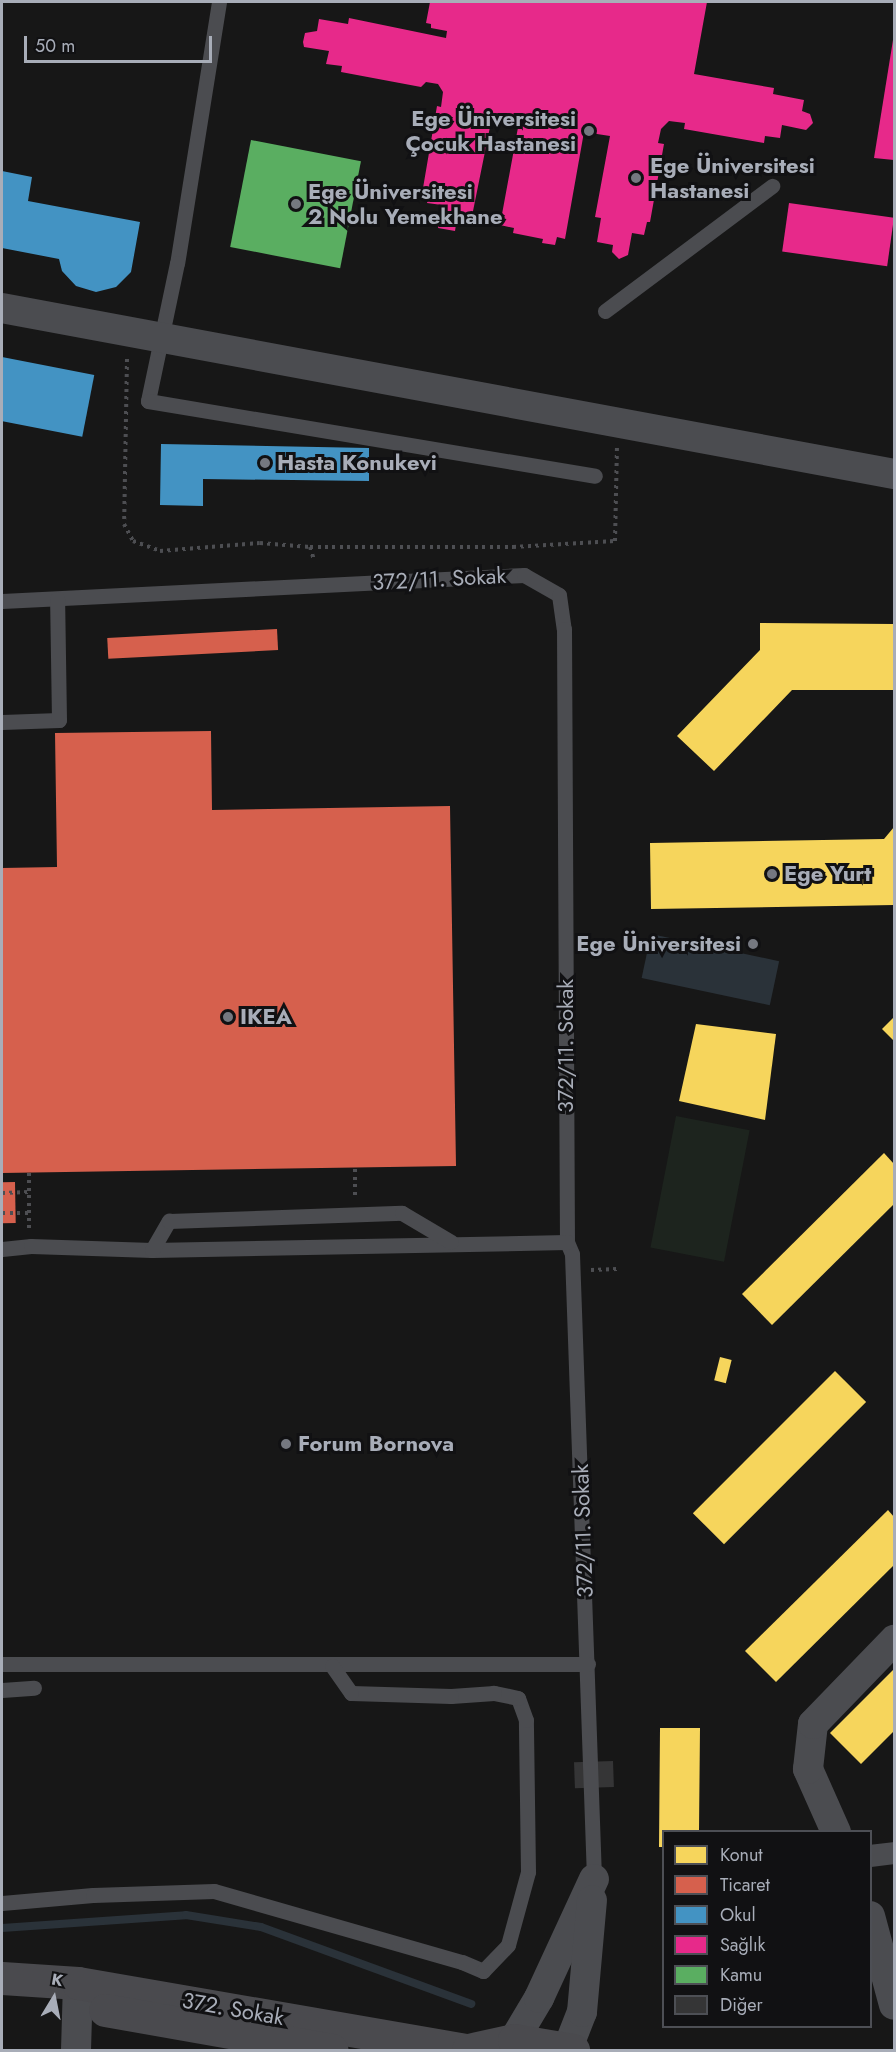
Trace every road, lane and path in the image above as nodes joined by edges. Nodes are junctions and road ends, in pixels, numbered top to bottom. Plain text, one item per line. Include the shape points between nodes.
1 (219, 2) edge
2 (772, 186) dead end
3 (2, 308) edge
4 (605, 311) dead end
5 (128, 333) junction
6 (161, 339) junction
7 (618, 425) junction
8 (894, 474) edge
9 (596, 476) dead end
10 (310, 547) junction
11 (314, 560) dead end
12 (57, 598) junction
13 (2, 601) edge
14 (2, 722) edge
15 (355, 1168) dead end
16 (29, 1172) dead end
17 (29, 1192) junction
18 (2, 1193) edge
19 (355, 1202) dead end
20 (2, 1213) edge
21 (29, 1213) junction
22 (29, 1234) dead end
23 (452, 1242) junction
24 (567, 1242) junction
25 (2, 1249) edge
26 (152, 1250) junction
27 (617, 1269) dead end
28 (573, 1270) junction
29 (894, 1640) edge
30 (2, 1664) edge
31 (588, 1664) junction
32 (332, 1666) junction
33 (34, 1688) dead end
34 (2, 1690) edge
35 (835, 1830) edge
36 (894, 1853) edge
37 (872, 1856) edge
38 (594, 1879) junction
39 (2, 1903) edge
40 (872, 1923) edge
41 (2, 1978) edge
42 (78, 1994) junction
43 (2, 2000) edge
44 (894, 2005) edge
45 (515, 2045) edge
46 (76, 2050) edge
47 (332, 2050) edge
48 (466, 2050) edge
49 (570, 2050) edge

1 - 6 lane
2 - 4 lane
3 - 5 street
5 - 6 street
5 - 10 path via 124,524 133,541 160,551 260,543
6 - 7 street
6 - 9 lane via 148,401
7 - 8 street
7 - 10 path via 615,541 513,547
10 - 11 path
12 - 13 lane, 372/11. Sokak
12 - 14 lane via 60,720
12 - 24 lane, 372/11. Sokak via 524,575 559,596 564,641
15 - 19 path
16 - 17 path
17 - 18 path
17 - 21 path
20 - 21 path
21 - 22 path
23 - 24 lane
23 - 26 lane
23 - 26 lane via 402,1213 169,1221
24 - 28 lane, 372/11. Sokak
25 - 26 lane via 31,1246
27 - 28 path
28 - 31 lane, 372/11. Sokak
29 - 35 street via 813,1724 808,1769
30 - 32 lane
31 - 32 lane
31 - 38 lane, 372/11. Sokak
32 - 39 lane via 351,1693 494,1693 518,1698 526,1720 528,1872 508,1945 483,1971 214,1891
33 - 34 lane
36 - 37 street
38 - 45 street, 372/11. Sokak
38 - 49 street, 372/11. Sokak via 582,2012
40 - 44 street
41 - 42 main road, 372. Sokak
42 - 43 main road, 372. Sokak
42 - 46 street
42 - 47 main road, 372. Sokak
42 - 48 main road, 372. Sokak
45 - 48 main road, 372. Sokak
45 - 49 main road, 372. Sokak

